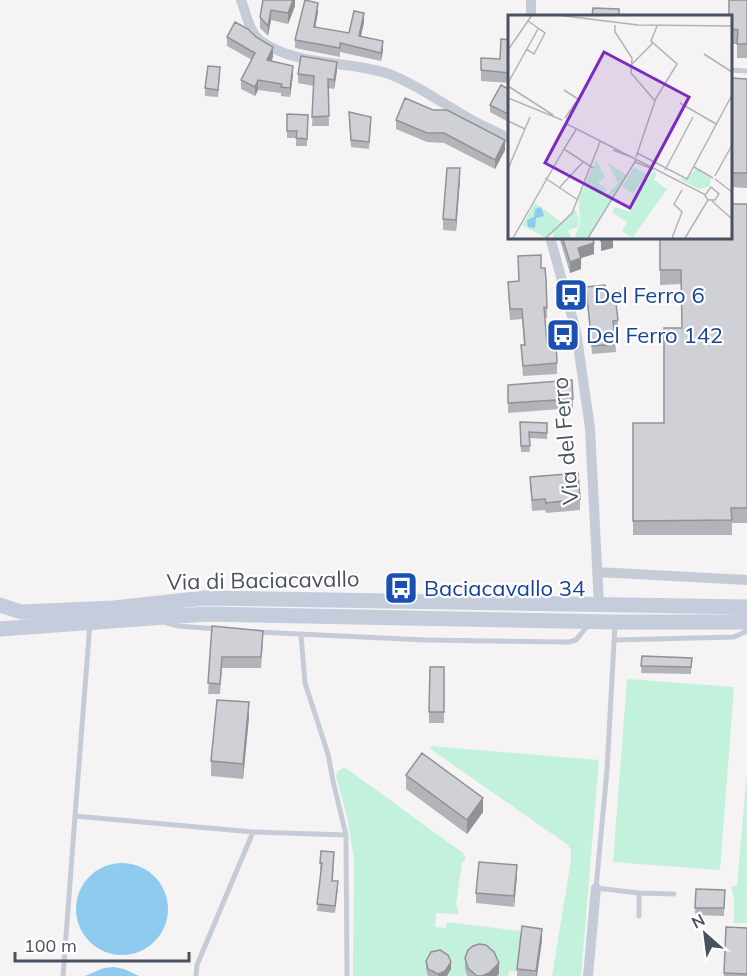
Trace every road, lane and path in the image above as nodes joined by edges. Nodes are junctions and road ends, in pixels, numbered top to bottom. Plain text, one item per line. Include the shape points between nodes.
1 (242, 0) edge
2 (732, 70) edge
3 (747, 71) edge
4 (508, 138) edge
5 (550, 238) edge
6 (597, 572) junction
7 (747, 580) edge
8 (599, 604) junction
9 (0, 605) edge
10 (747, 608) edge
11 (148, 618) junction
12 (90, 622) junction
13 (591, 622) junction
14 (615, 622) junction
15 (747, 622) edge
16 (0, 629) edge
17 (219, 629) edge
18 (747, 631) edge
19 (254, 632) edge
20 (301, 635) junction
21 (615, 640) junction
22 (75, 816) junction
23 (253, 832) junction
24 (346, 835) junction
25 (596, 888) junction
26 (639, 893) junction
27 (674, 894) dead end
28 (639, 916) dead end
29 (63, 976) edge
30 (196, 976) edge
31 (347, 976) edge
32 (588, 976) edge

1 - 4 street via 255,35 283,52 389,74
2 - 3 lane
5 - 6 street, Via del Ferro via 576,331 590,428
6 - 7 street
6 - 8 street, Via del Ferro
8 - 9 main road, Via di Baciacavallo via 205,598 114,608 21,612
8 - 10 main road
11 - 12 main road, Via di Baciacavallo
11 - 13 main road, Via di Baciacavallo via 207,614
11 - 17 lane via 178,626
12 - 16 main road, Via di Baciacavallo
12 - 22 lane
13 - 14 main road
13 - 20 lane via 581,636 569,642
14 - 15 main road
14 - 21 lane
18 - 21 lane via 734,637
19 - 20 lane
20 - 24 lane via 305,683 328,754
21 - 25 lane
22 - 23 lane
22 - 29 lane
23 - 24 lane
23 - 30 lane via 197,964
24 - 31 lane
25 - 26 lane
25 - 32 street
26 - 27 lane
26 - 28 lane

